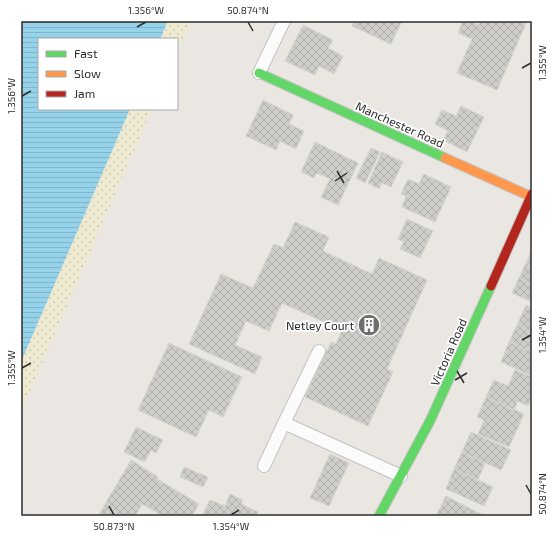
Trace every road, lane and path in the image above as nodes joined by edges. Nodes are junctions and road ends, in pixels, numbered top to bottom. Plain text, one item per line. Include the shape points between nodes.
1 (284, 21) edge
2 (259, 73) joint
3 (532, 196) edge
4 (319, 351) dead end
5 (284, 423) junction
6 (264, 466) dead end
7 (401, 476) junction
8 (379, 516) edge

1 - 2 lane
2 - 3 street, Manchester Road
3 - 7 street, Victoria Road via 430,421
4 - 5 lane
5 - 6 lane
5 - 7 lane
7 - 8 street, Victoria Road

